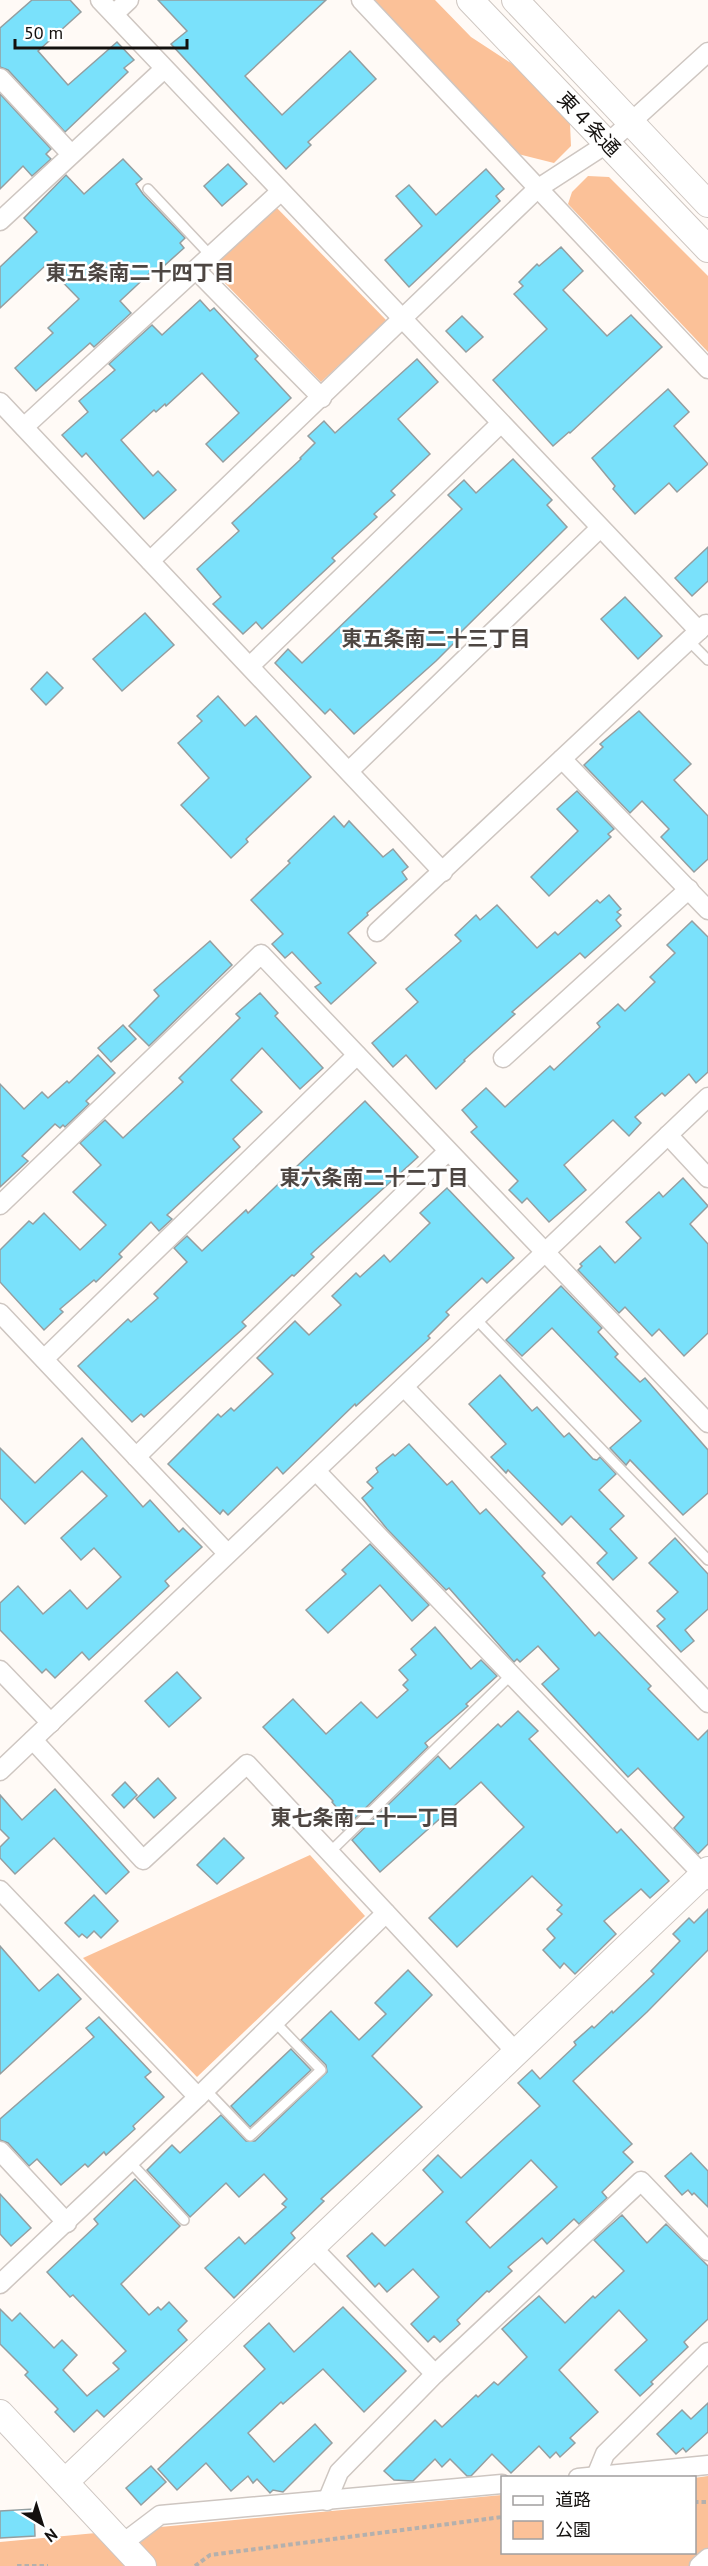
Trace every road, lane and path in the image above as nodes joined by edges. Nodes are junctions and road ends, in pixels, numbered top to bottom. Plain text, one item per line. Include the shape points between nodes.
1 (100, 0) edge
2 (129, 0) edge
3 (361, 0) edge
4 (470, 0) edge
5 (515, 0) edge
6 (114, 14) junction
7 (708, 52) edge
8 (164, 69) junction
9 (0, 78) edge
10 (631, 124) junction
11 (608, 143) junction
12 (71, 154) junction
13 (148, 189) dead end
14 (537, 189) junction
15 (280, 192) junction
16 (708, 204) edge
17 (0, 220) edge
18 (708, 249) edge
19 (211, 256) junction
20 (196, 270) junction
21 (403, 319) junction
22 (708, 369) edge
23 (322, 398) junction
24 (0, 402) edge
25 (500, 424) junction
26 (24, 427) junction
27 (599, 529) junction
28 (150, 561) junction
29 (699, 632) edge
30 (708, 660) edge
31 (251, 665) junction
32 (562, 759) junction
33 (349, 771) junction
34 (443, 872) junction
35 (688, 889) junction
36 (708, 910) edge
37 (377, 932) dead end
38 (357, 1055) junction
39 (503, 1058) dead end
40 (708, 1097) edge
41 (668, 1135) junction
42 (448, 1151) junction
43 (708, 1179) edge
44 (0, 1205) edge
45 (546, 1251) junction
46 (0, 1313) edge
47 (475, 1318) junction
48 (44, 1359) junction
49 (404, 1387) junction
50 (708, 1423) edge
51 (136, 1457) junction
52 (316, 1471) junction
53 (227, 1553) junction
54 (708, 1560) edge
55 (0, 1670) edge
56 (511, 1675) junction
57 (708, 1703) edge
58 (51, 1723) junction
59 (33, 1740) junction
60 (0, 1771) edge
61 (329, 1853) junction
62 (706, 1875) edge
63 (0, 1890) edge
64 (386, 1913) junction
65 (275, 2022) junction
66 (516, 2052) junction
67 (202, 2093) junction
68 (0, 2151) edge
69 (130, 2162) junction
70 (184, 2220) dead end
71 (67, 2223) junction
72 (312, 2247) junction
73 (708, 2251) edge
74 (0, 2284) edge
75 (708, 2352) edge
76 (435, 2374) junction
77 (0, 2414) edge
78 (708, 2465) edge
79 (588, 2476) edge
80 (597, 2476) edge
81 (65, 2482) junction
82 (501, 2484) edge
83 (327, 2501) junction
84 (501, 2517) edge
85 (123, 2543) junction
86 (708, 2558) edge
87 (17, 2566) edge
88 (48, 2566) edge
89 (143, 2566) edge
90 (195, 2566) edge
91 (699, 2566) edge

1 - 6 street
2 - 6 street
3 - 14 street
4 - 11 street, 東４条通
5 - 10 street, 東４条通
6 - 8 street
7 - 10 street
8 - 12 street
8 - 15 street
9 - 12 street
10 - 11 street
10 - 16 street, 東４条通
11 - 14 street
11 - 18 street, 東４条通
12 - 17 street
13 - 19 lane
14 - 21 street
14 - 22 street
15 - 19 street
15 - 21 street
19 - 20 street
20 - 23 street
20 - 26 street
21 - 23 street
21 - 25 street
23 - 28 street
24 - 26 street
25 - 27 street
25 - 31 street
26 - 28 street
27 - 29 street
27 - 33 street
28 - 31 street
29 - 30 lane
29 - 32 street
31 - 33 street
32 - 34 street
32 - 35 street
33 - 34 street
34 - 37 street
35 - 36 street
35 - 39 street
38 - 42 street
38 - 44 street via 261,954
38 - 48 street
40 - 41 street
41 - 43 street
41 - 45 street
42 - 45 street
42 - 51 street
45 - 47 street
45 - 50 street
46 - 48 street
47 - 49 street
47 - 54 lane
48 - 51 street
49 - 52 street
49 - 57 street
51 - 53 street
52 - 53 street
52 - 56 street
53 - 58 street
55 - 58 street
56 - 61 lane
56 - 62 street
58 - 59 street
59 - 60 street
59 - 61 street via 143,1860 247,1764
61 - 64 street
62 - 66 street
63 - 67 street
64 - 65 street
64 - 66 street
65 - 67 street
65 - 67 lane via 321,2070 250,2136
66 - 72 street
67 - 69 street
68 - 71 street
69 - 70 lane
69 - 71 street
71 - 74 street
72 - 76 street
72 - 81 street
73 - 76 street via 641,2181
75 - 79 street
76 - 83 street via 339,2472
77 - 81 street
78 - 80 street
81 - 85 street
82 - 83 street
83 - 85 street via 160,2515
84 - 90 path via 210,2555
85 - 89 street
86 - 91 street
87 - 88 path

